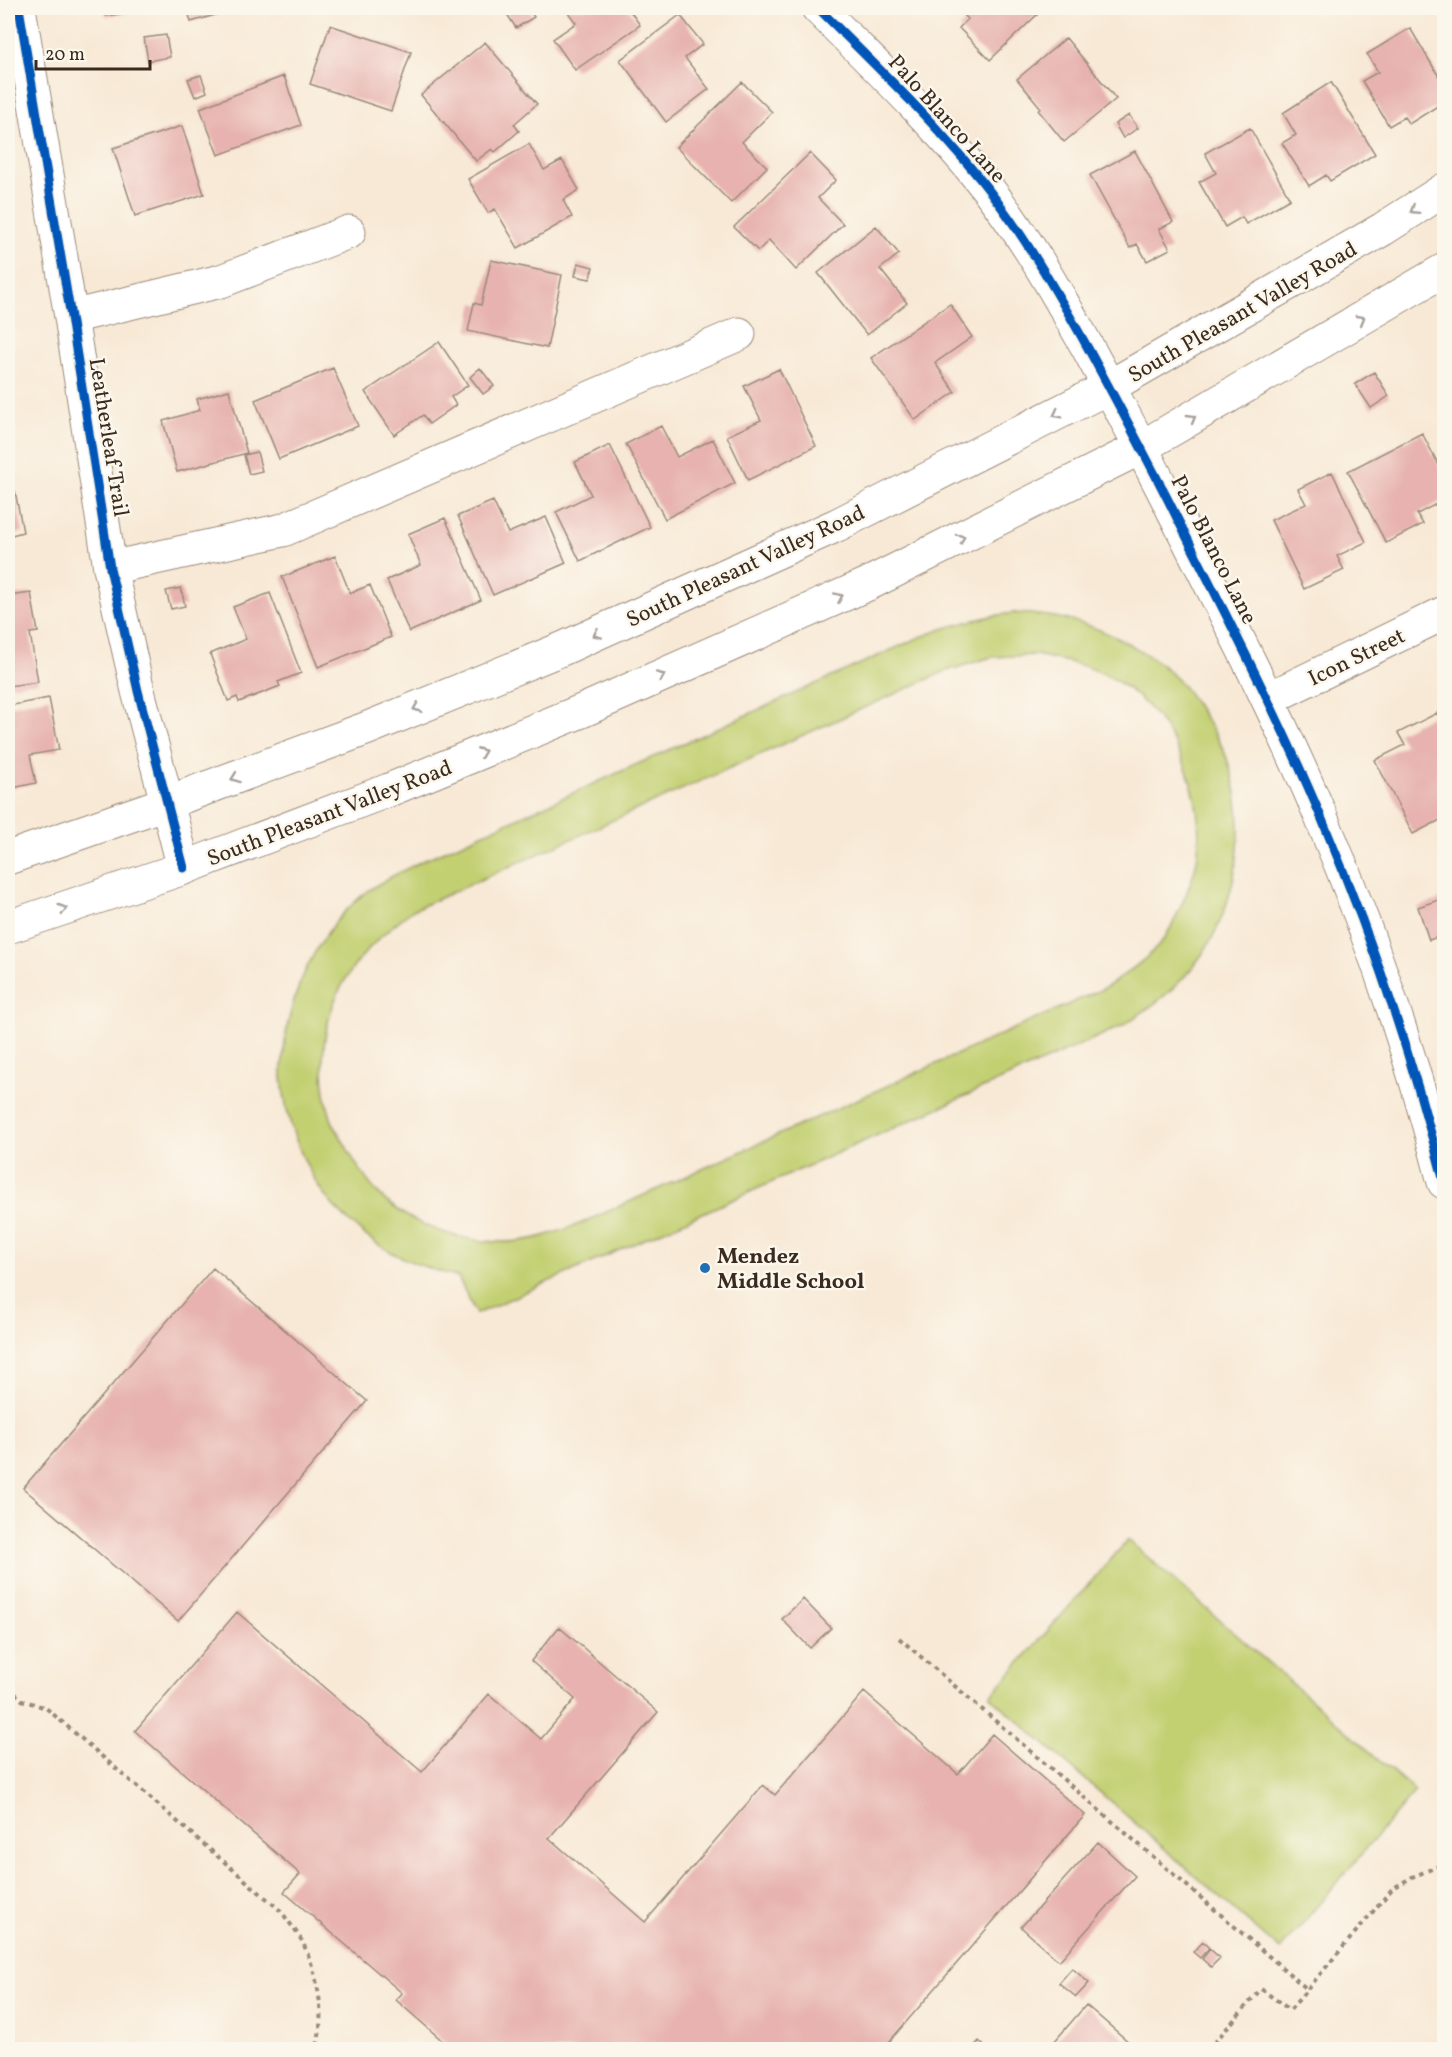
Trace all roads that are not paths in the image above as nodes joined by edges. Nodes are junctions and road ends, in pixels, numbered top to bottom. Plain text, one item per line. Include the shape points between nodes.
1 (19, 8) edge
2 (818, 8) edge
3 (1444, 190) edge
4 (349, 232) dead end
5 (1444, 270) edge
6 (71, 317) junction
7 (740, 334) dead end
8 (1109, 387) junction
9 (1142, 447) junction
10 (110, 568) junction
11 (1444, 613) edge
12 (1268, 699) junction
13 (166, 803) junction
14 (8, 858) edge
15 (184, 868) junction
16 (8, 927) edge
17 (1439, 1141) edge
18 (1444, 1182) edge

1 - 6 main road, Leatherleaf Trail
2 - 8 main road, Palo Blanco Lane via 912,102 980,179 1058,294
3 -> 8 main road, South Pleasant Valley Road
4 - 6 main road via 221,281
9 -> 5 main road, South Pleasant Valley Road
6 - 10 main road, Leatherleaf Trail
7 - 10 main road via 283,530
8 - 9 main road, Palo Blanco Lane
8 -> 13 main road, South Pleasant Valley Road via 837,525 564,648 368,728
9 - 12 main road, Palo Blanco Lane
15 -> 9 main road, South Pleasant Valley Road via 585,710 868,584
10 - 13 main road, Leatherleaf Trail
11 - 12 main road, Icon Street
12 - 17 main road, Palo Blanco Lane via 1363,922
13 - 14 main road, South Pleasant Valley Road
13 - 15 main road, Leatherleaf Trail
16 -> 15 main road, South Pleasant Valley Road
17 - 18 main road, Palo Blanco Lane

